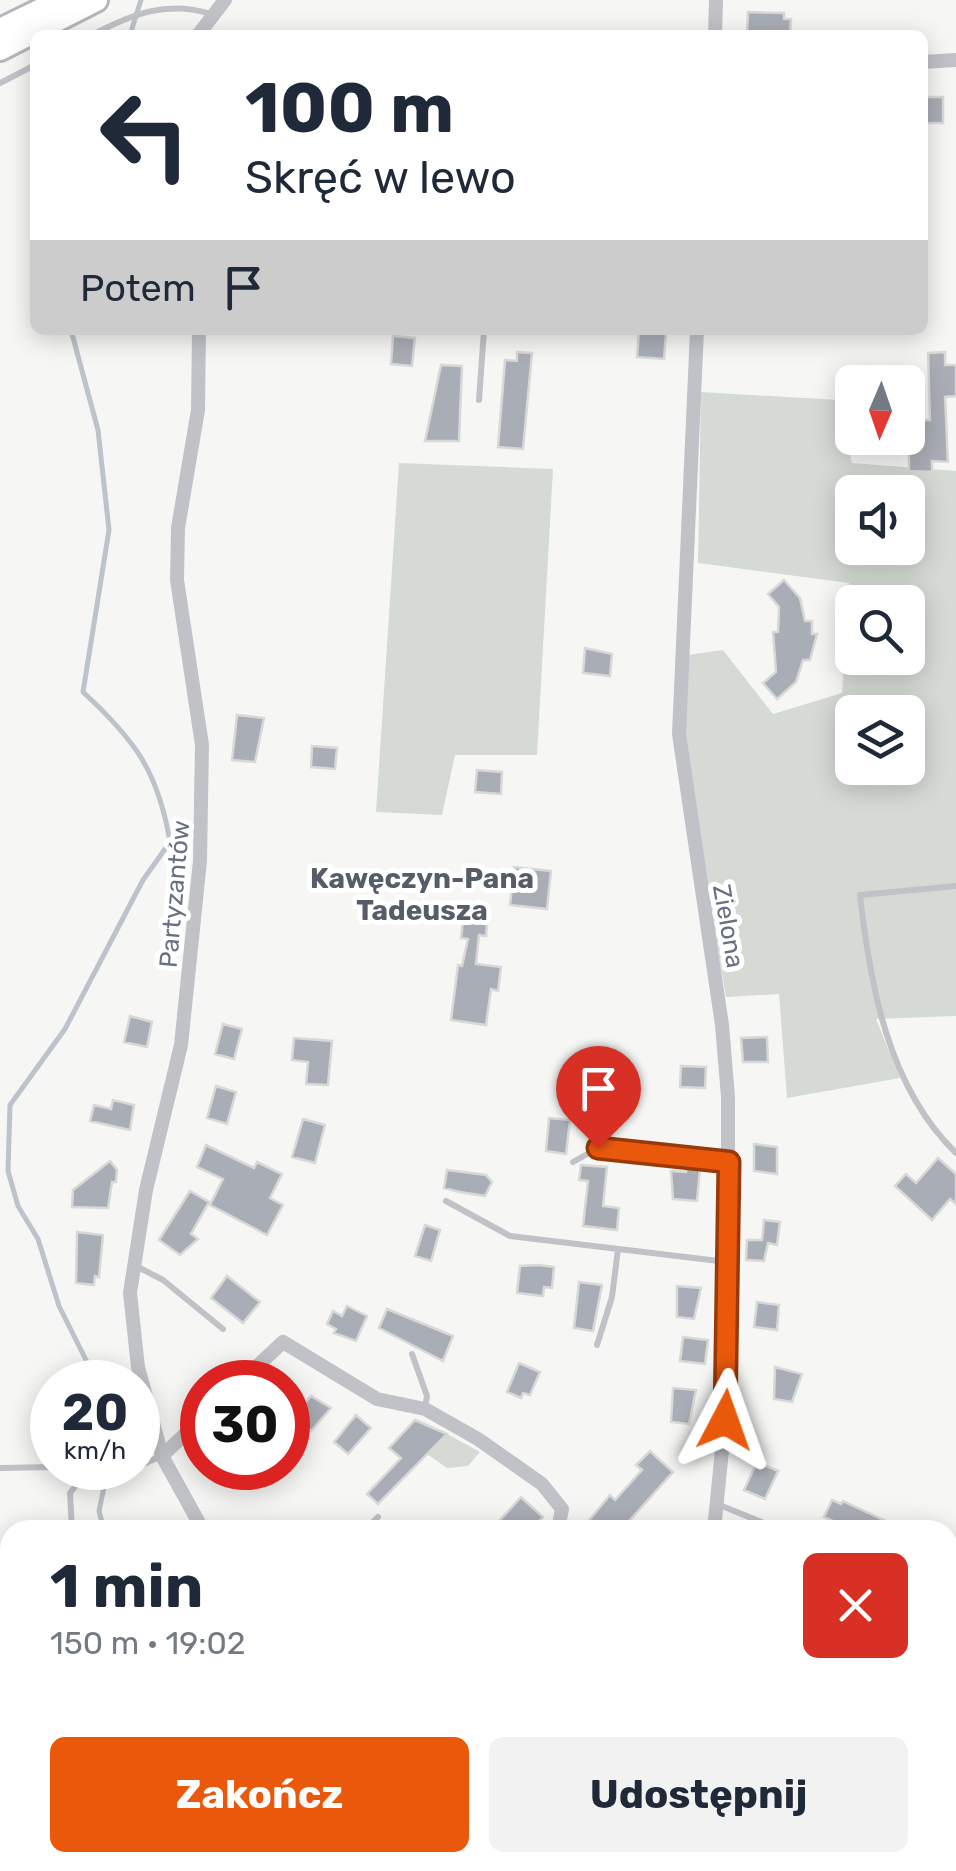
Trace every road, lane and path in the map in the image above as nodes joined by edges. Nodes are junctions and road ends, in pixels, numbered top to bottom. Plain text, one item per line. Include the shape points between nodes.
1 (96, 0) edge
2 (224, 0) edge
3 (716, 0) edge
4 (58, 1) edge
5 (214, 16) junction
6 (0, 30) edge
7 (37, 30) edge
8 (102, 30) edge
9 (202, 30) edge
10 (715, 30) edge
11 (30, 34) edge
12 (0, 49) edge
13 (956, 60) edge
14 (928, 62) edge
15 (30, 68) edge
16 (0, 83) edge
17 (199, 335) edge
18 (484, 335) edge
19 (697, 335) edge
20 (478, 400) dead end
21 (956, 886) edge
22 (956, 1153) edge
23 (572, 1162) dead end
24 (729, 1162) junction
25 (446, 1201) dead end
26 (618, 1249) junction
27 (728, 1262) junction
28 (131, 1264) junction
29 (223, 1330) dead end
30 (596, 1345) dead end
31 (412, 1354) dead end
32 (264, 1360) edge
33 (425, 1409) junction
34 (180, 1439) edge
35 (162, 1456) junction
36 (30, 1467) edge
37 (1, 1468) edge
38 (72, 1490) edge
39 (716, 1504) junction
40 (378, 1516) dead end
41 (71, 1520) edge
42 (197, 1520) edge
43 (374, 1520) edge
44 (560, 1520) edge
45 (715, 1520) edge
46 (756, 1520) edge

1 - 7 main road
2 - 5 street
3 - 10 street
4 - 6 main road
5 - 8 lane via 173,2
5 - 9 street
11 - 12 main road
13 - 14 street
15 - 16 lane
17 - 28 street, Partyzantów via 198,410 178,528 177,580 205,796 181,1045
18 - 20 lane
19 - 24 street, Zielona via 679,748 722,1025
21 - 22 lane via 860,895 866,950 891,1048 923,1113
23 - 24 lane via 598,1148
24 - 27 street, Zielona
25 - 26 lane via 510,1236
26 - 27 lane
26 - 30 lane
27 - 39 street, Zielona via 728,1390
28 - 29 lane via 163,1280
28 - 35 street, Partyzantów via 138,1367
31 - 33 lane
32 - 33 street via 283,1342 377,1399
33 - 44 street via 542,1484 562,1509
34 - 35 street
35 - 42 street, Partyzantów
36 - 37 lane
38 - 41 lane
39 - 45 street, Zielona
39 - 46 lane
40 - 43 lane

